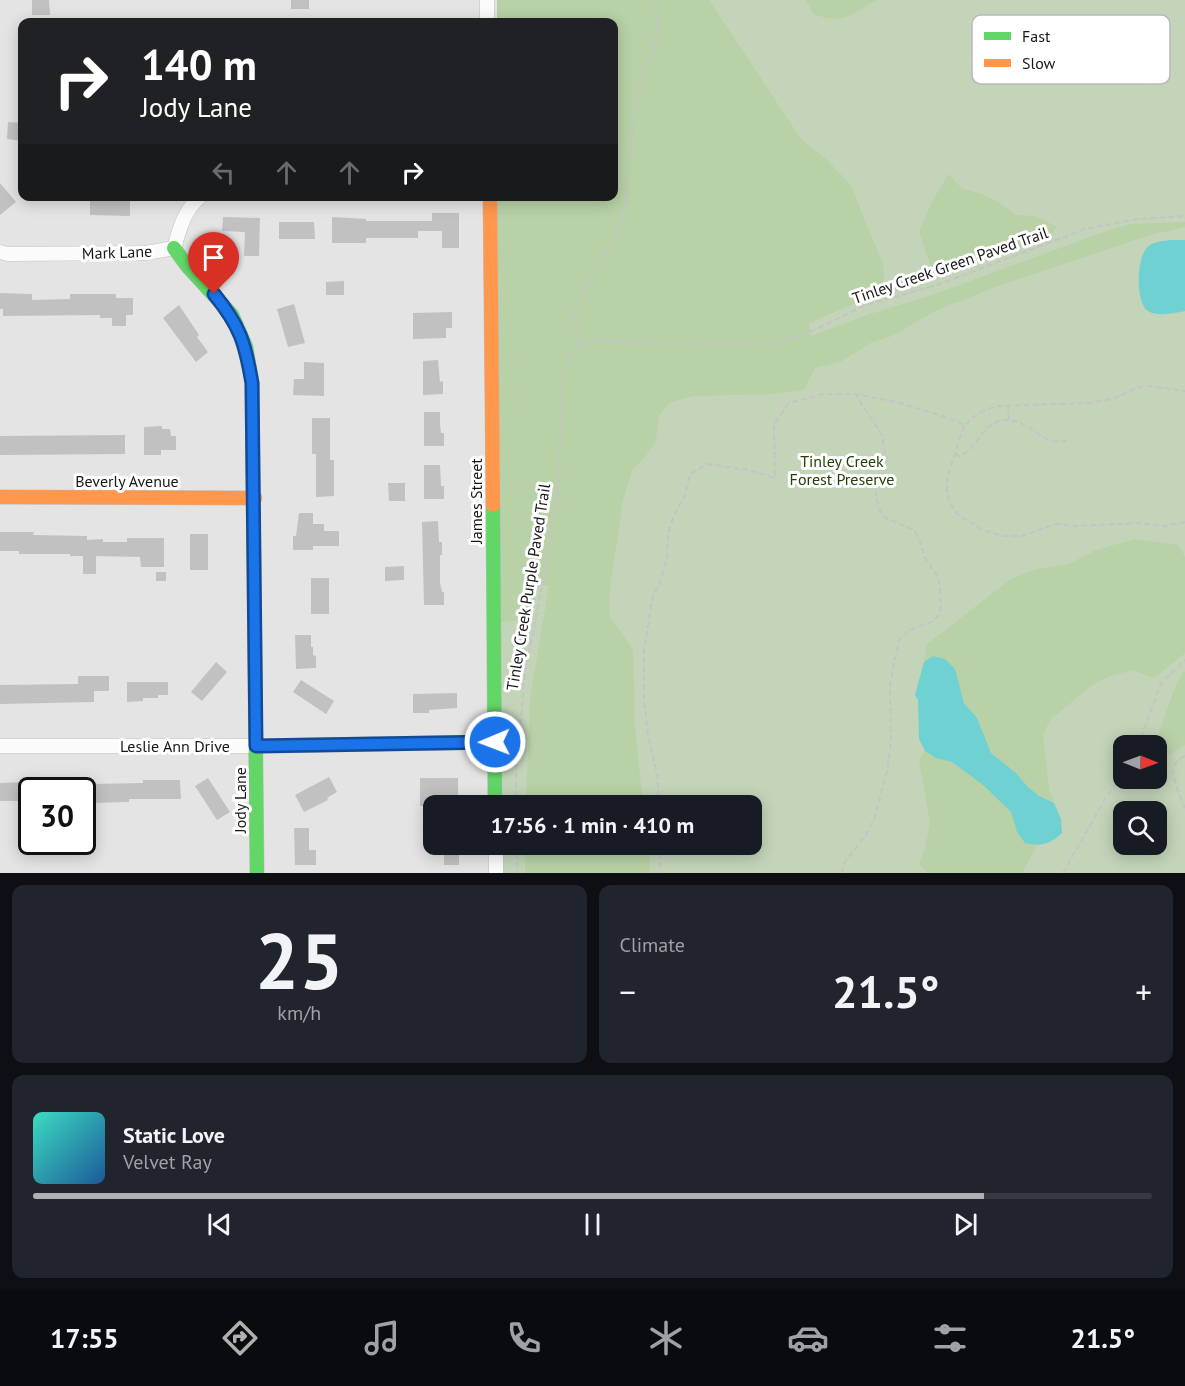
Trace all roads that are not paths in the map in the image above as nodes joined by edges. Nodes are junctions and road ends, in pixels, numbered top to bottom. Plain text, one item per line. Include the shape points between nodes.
1 (487, 0) edge
2 (487, 18) edge
3 (195, 201) edge
4 (490, 201) edge
5 (174, 248) junction
6 (0, 252) edge
7 (0, 497) edge
8 (255, 498) junction
9 (495, 742) junction
10 (0, 746) edge
11 (256, 746) junction
12 (495, 795) edge
13 (496, 855) edge
14 (257, 873) edge
15 (496, 873) edge

1 - 2 street
3 - 5 street, Mark Lane via 182,221
4 - 9 street, James Street
5 - 6 street, Mark Lane via 146,253
5 - 8 street, Jody Lane via 232,315 246,347 252,383
7 - 8 street, Beverly Avenue
8 - 11 street, Jody Lane
9 - 11 street, Leslie Ann Drive
9 - 12 street, James Street
10 - 11 street, Leslie Ann Drive
11 - 14 street, Jody Lane
13 - 15 street

